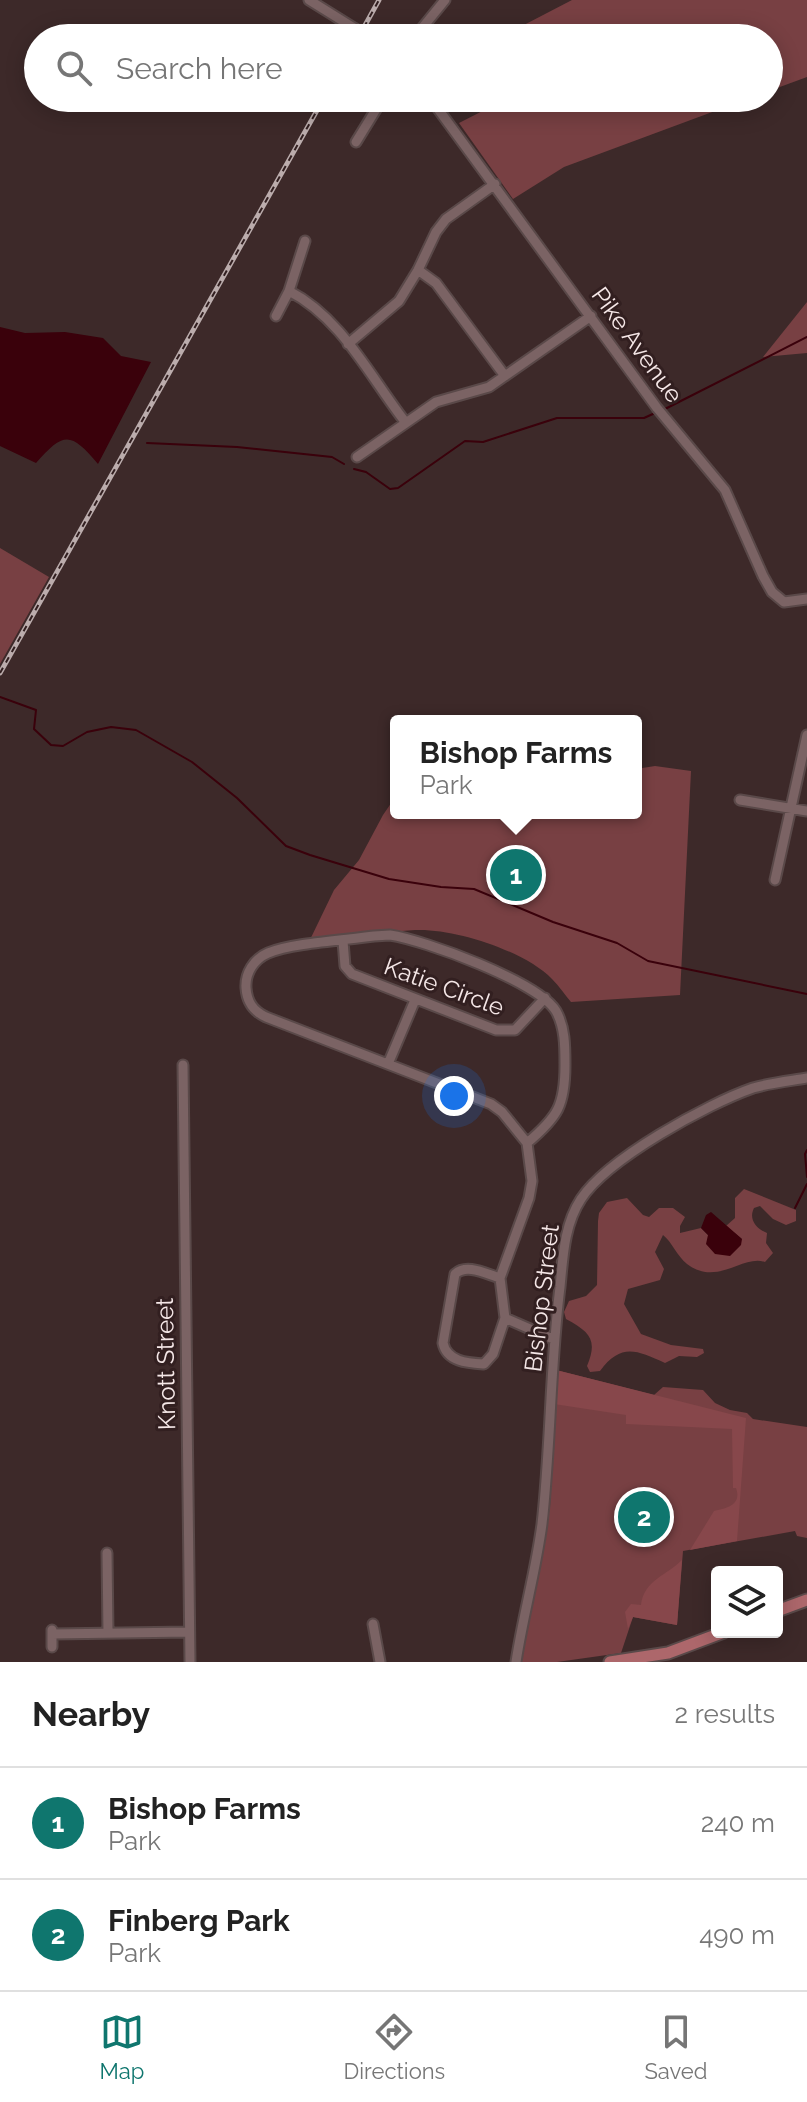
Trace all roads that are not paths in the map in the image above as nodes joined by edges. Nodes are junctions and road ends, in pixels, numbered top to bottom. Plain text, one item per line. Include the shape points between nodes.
1 (309, 0) edge
2 (445, 0) edge
3 (348, 24) edge
4 (425, 24) edge
5 (374, 112) edge
6 (441, 112) edge
7 (356, 142) dead end
8 (495, 184) junction
9 (305, 241) dead end
10 (418, 270) junction
11 (289, 291) junction
12 (276, 316) dead end
13 (591, 316) junction
14 (348, 344) junction
15 (505, 376) junction
16 (406, 423) junction
17 (357, 457) dead end
18 (807, 599) edge
19 (807, 735) edge
20 (740, 800) dead end
21 (790, 807) junction
22 (807, 811) edge
23 (775, 880) dead end
24 (343, 941) junction
25 (545, 998) junction
26 (415, 1000) junction
27 (388, 1064) junction
28 (183, 1065) dead end
29 (807, 1078) edge
30 (527, 1143) junction
31 (500, 1278) junction
32 (505, 1318) junction
33 (553, 1339) junction
34 (107, 1553) dead end
35 (807, 1600) edge
36 (783, 1609) edge
37 (373, 1624) dead end
38 (189, 1632) junction
39 (108, 1633) junction
40 (711, 1638) edge
41 (52, 1647) dead end
42 (667, 1657) edge
43 (190, 1662) edge
44 (380, 1662) edge
45 (516, 1662) edge
46 (610, 1662) edge

1 - 3 street, bridge
2 - 4 street
5 - 7 street
6 - 8 street, Pike Avenue
8 - 10 street via 446,219
8 - 13 street, Pike Avenue
9 - 11 street
10 - 14 street via 399,301
10 - 15 street via 436,283
11 - 12 street
11 - 14 street via 319,309
13 - 15 street
13 - 18 street, Pike Avenue via 659,411 725,490 772,592 784,602
14 - 16 street
15 - 16 street via 489,387 436,402
16 - 17 street
19 - 21 street
20 - 21 street
21 - 22 street
21 - 23 street
24 - 25 street via 407,938 523,983
24 - 26 street, Katie Circle via 345,966 352,974
24 - 27 street via 284,949 260,958 246,978 247,998 266,1017
25 - 26 street, Katie Circle via 523,1024 507,1032
25 - 30 street via 562,1027 565,1089 555,1117
26 - 27 street
27 - 30 street via 491,1104
28 - 38 street, Knott Street
29 - 33 street, Bishop Street via 731,1098 652,1139 594,1184 581,1199 565,1238
30 - 31 street via 529,1198
31 - 32 street
31 - 32 street via 466,1269 455,1274 445,1351 458,1360 484,1364 493,1354
32 - 33 street
33 - 45 street, Bishop Street via 541,1528
34 - 39 street
35 - 36 main road
37 - 44 street
38 - 39 street
38 - 43 street, Knott Street
39 - 41 street via 52,1632
40 - 42 main road
42 - 46 main road

